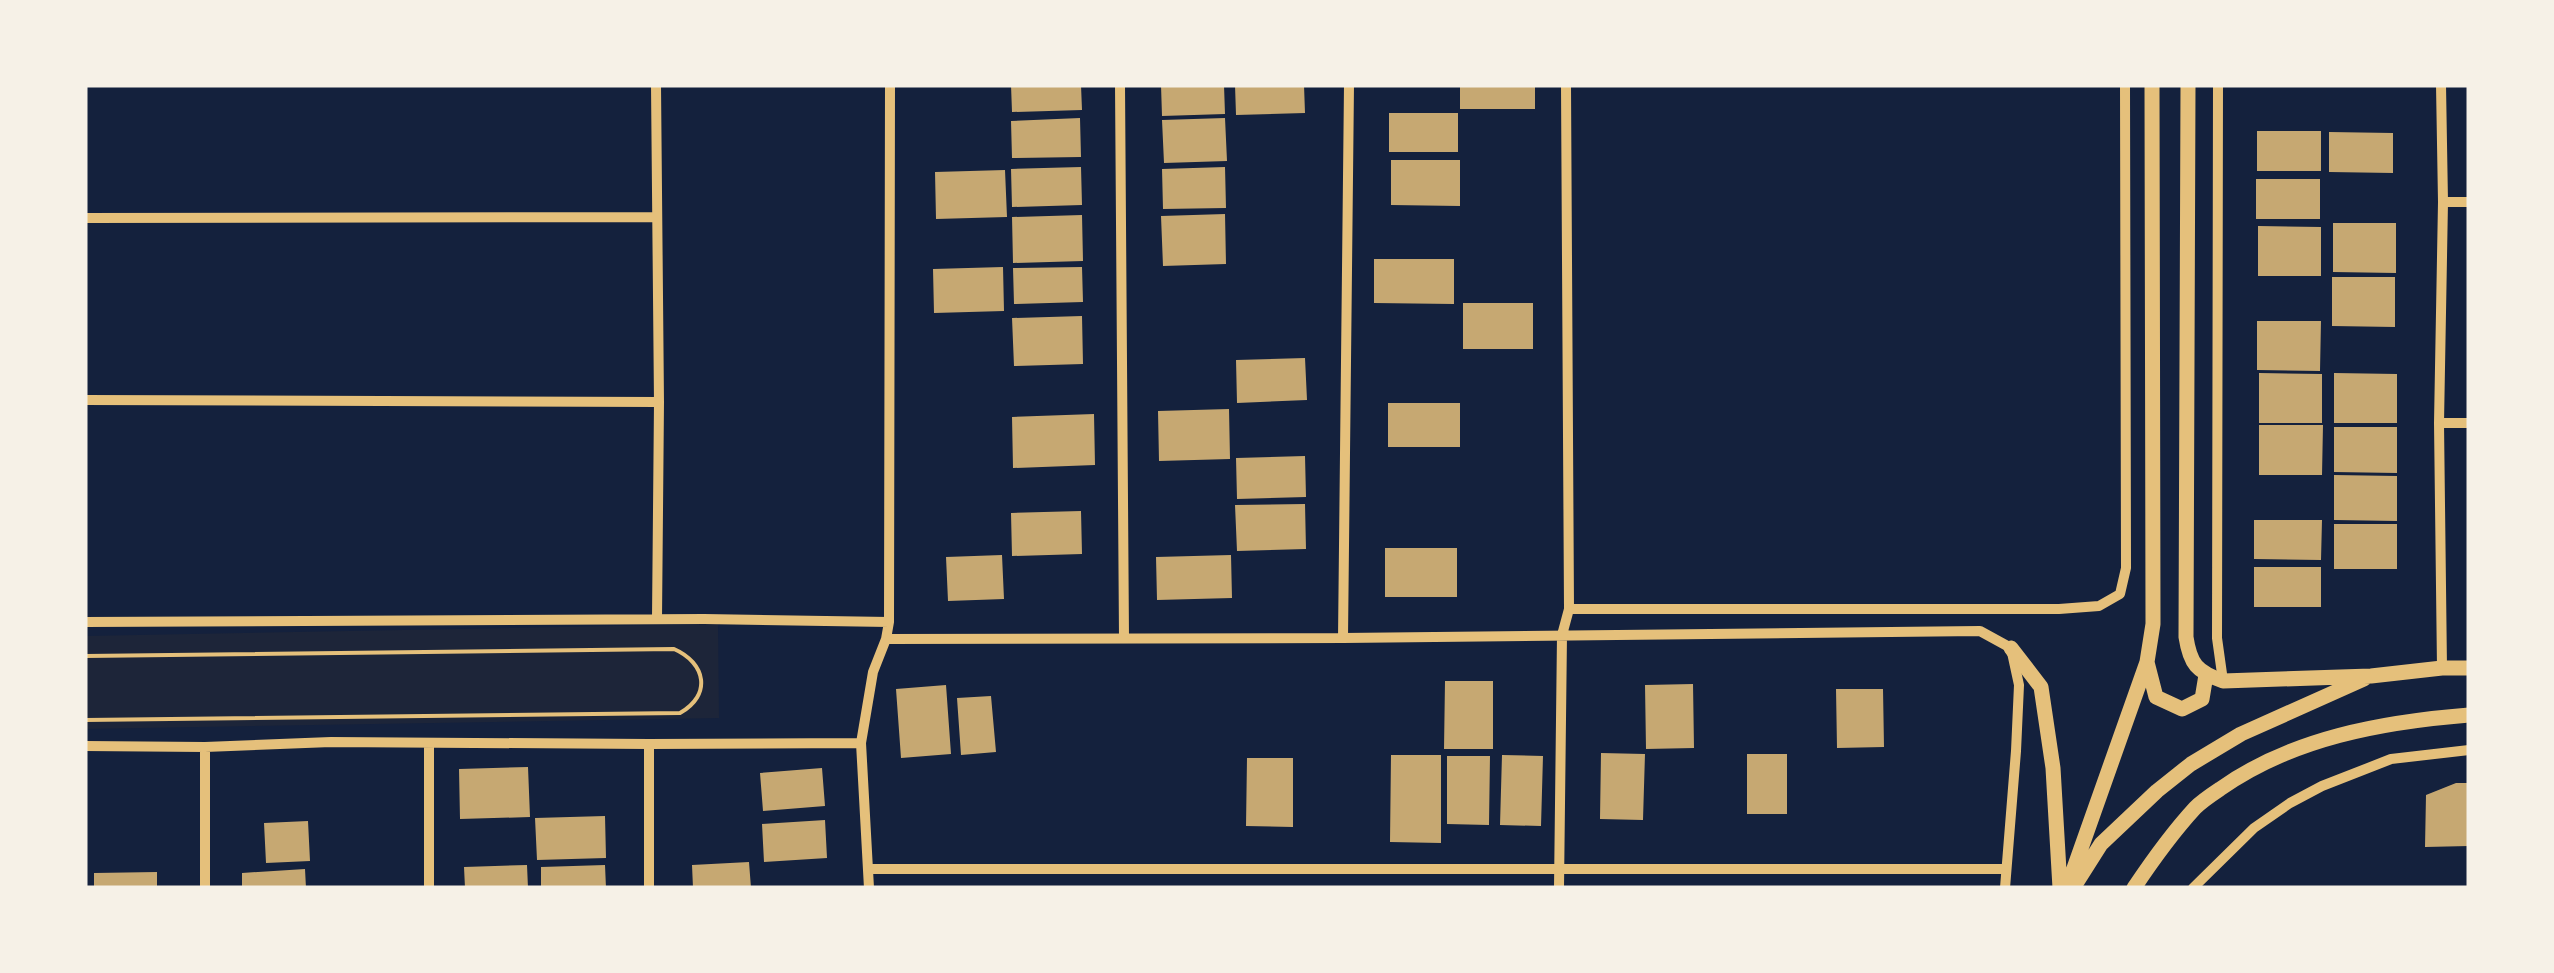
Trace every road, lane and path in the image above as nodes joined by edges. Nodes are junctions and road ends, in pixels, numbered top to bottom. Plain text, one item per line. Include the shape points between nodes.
1 (656, 85) edge
2 (890, 85) edge
3 (1120, 85) edge
4 (1349, 85) edge
5 (1566, 85) edge
6 (2125, 85) edge
7 (2152, 85) edge
8 (2188, 85) edge
9 (2218, 85) edge
10 (2441, 85) edge
11 (2443, 202) junction
12 (2469, 202) edge
13 (85, 218) edge
14 (656, 218) junction
15 (85, 400) edge
16 (659, 402) junction
17 (2469, 423) edge
18 (2439, 424) junction
19 (1569, 610) junction
20 (658, 619) junction
21 (85, 622) edge
22 (889, 622) junction
23 (1562, 635) junction
24 (1124, 638) junction
25 (1343, 638) junction
26 (886, 640) junction
27 (2011, 648) junction
28 (85, 656) edge
29 (2147, 662) junction
30 (2442, 668) junction
31 (2469, 668) edge
32 (2206, 675) junction
33 (2371, 676) junction
34 (2224, 681) junction
35 (2469, 715) edge
36 (85, 720) edge
37 (429, 742) junction
38 (861, 743) junction
39 (649, 744) junction
40 (85, 746) edge
41 (205, 747) junction
42 (2469, 750) edge
43 (1558, 868) junction
44 (868, 869) junction
45 (2005, 869) junction
46 (205, 888) edge
47 (429, 888) edge
48 (649, 888) edge
49 (869, 888) edge
50 (1558, 888) edge
51 (2005, 888) edge
52 (2067, 888) edge
53 (2134, 888) edge
54 (2193, 888) edge

1 - 14 street
2 - 22 street
3 - 24 street
4 - 25 street
5 - 19 street
6 - 19 street via 2126,568 2120,594 2100,606 2015,609
7 - 29 main road via 2154,624
8 - 32 main road via 2186,636 2190,658
9 - 34 street via 2218,638
10 - 11 street
11 - 12 street
11 - 18 street
13 - 14 street
14 - 16 street
15 - 16 street
16 - 20 street
17 - 18 street
18 - 30 street
19 - 23 street
20 - 21 street
20 - 22 street
22 - 26 street
23 - 25 street
23 - 27 street via 1980,631
23 - 43 street
24 - 25 street
24 - 26 street
26 - 38 street via 873,672
27 - 45 street via 2019,685
27 - 52 main road via 2041,687
28 - 36 path via 674,649 696,664 701,688 680,713
29 - 32 main road via 2156,697 2182,709 2202,699
29 - 52 main road
30 - 31 main road
30 - 33 main road
32 - 34 main road
33 - 34 main road
33 - 52 main road via 2191,764 2101,844
35 - 53 main road via 2324,740 2246,771 2197,806
37 - 39 street
37 - 41 street
37 - 47 street
38 - 39 street
38 - 44 street
39 - 48 street
40 - 41 street
41 - 46 street
42 - 54 street via 2391,759 2322,786 2254,828
43 - 44 street
43 - 45 street
43 - 50 street
44 - 49 street
45 - 51 street

